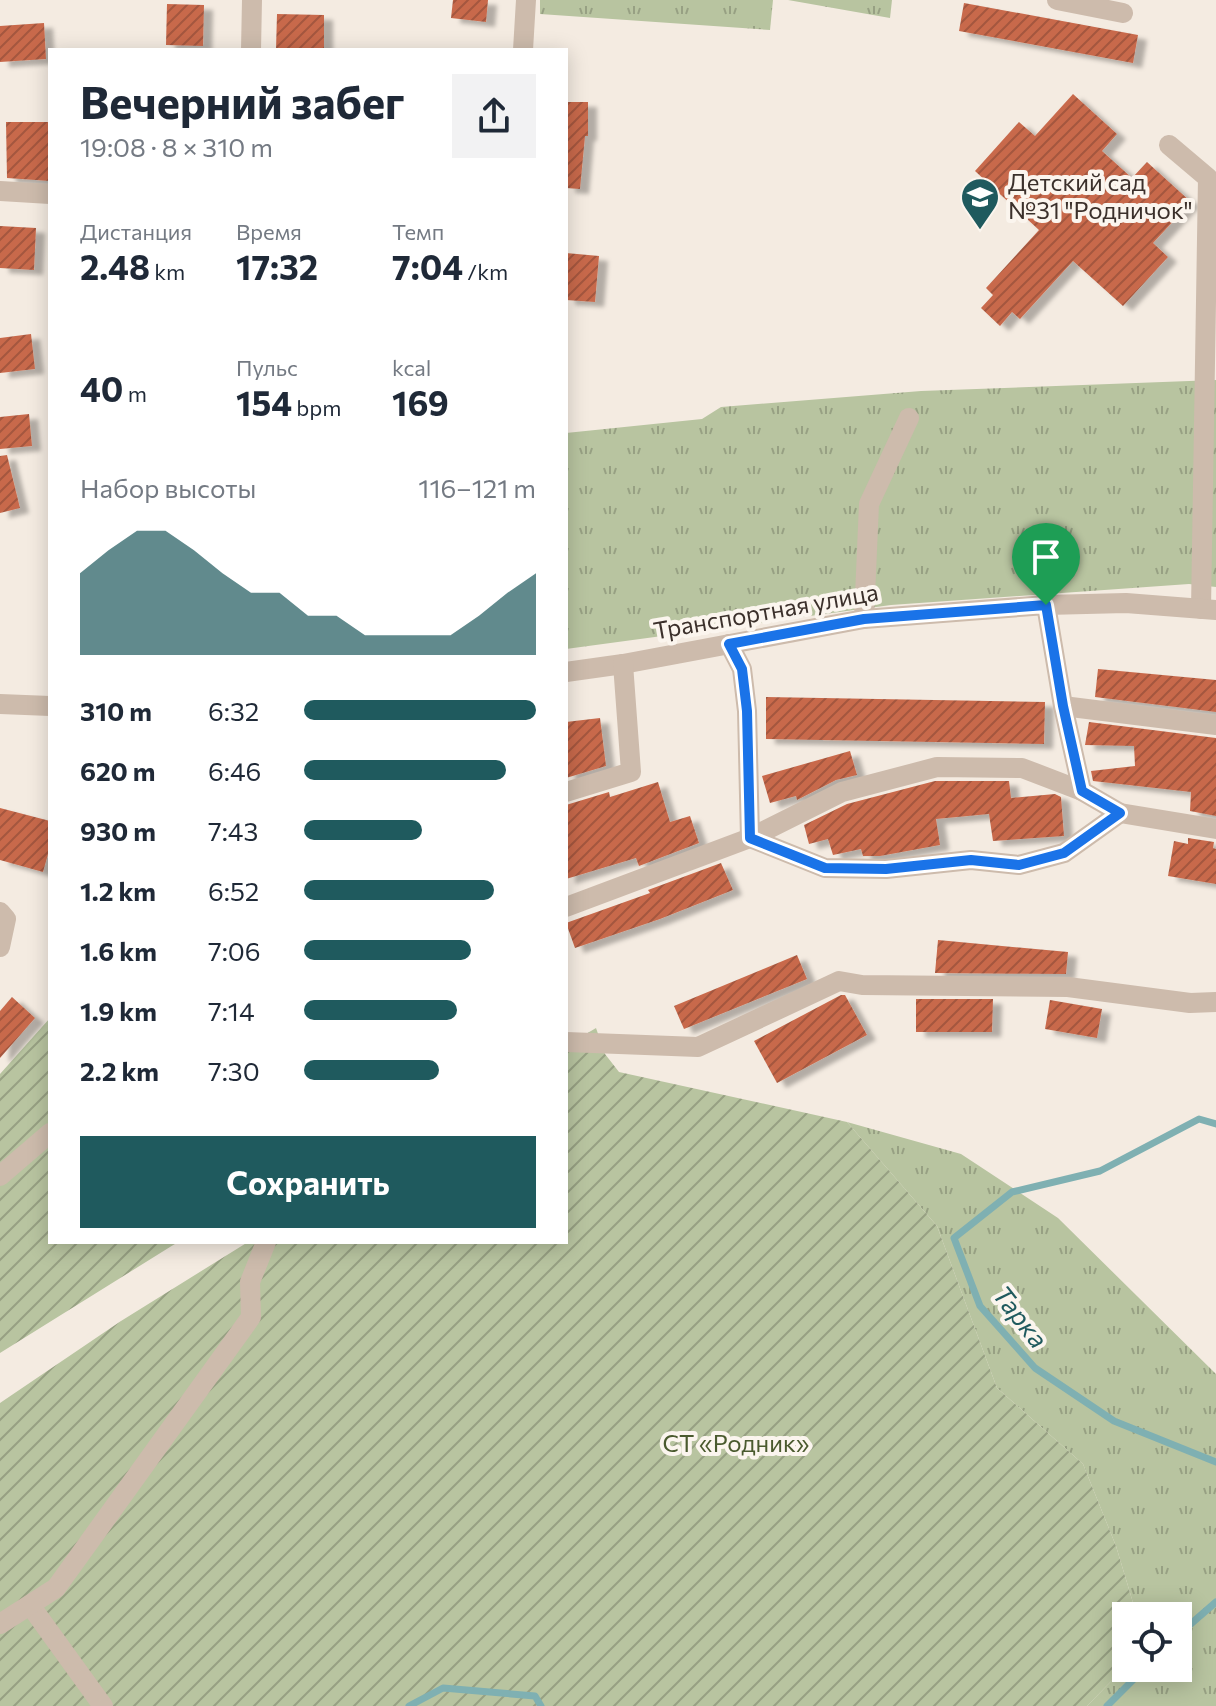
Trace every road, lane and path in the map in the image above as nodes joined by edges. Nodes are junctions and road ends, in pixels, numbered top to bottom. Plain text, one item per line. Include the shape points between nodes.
1 (252, 0) edge
2 (526, 0) edge
3 (1057, 0) edge
4 (1123, 13) dead end
5 (251, 48) edge
6 (523, 48) edge
7 (1169, 145) dead end
8 (0, 191) edge
9 (48, 194) edge
10 (909, 418) dead end
11 (1216, 526) edge
12 (1202, 556) junction
13 (1046, 605) junction
14 (1209, 610) edge
15 (864, 619) junction
16 (729, 644) junction
17 (623, 664) junction
18 (568, 672) edge
19 (0, 704) edge
20 (48, 706) edge
21 (1063, 706) junction
22 (1216, 725) edge
23 (568, 791) edge
24 (1082, 791) junction
25 (1120, 813) junction
26 (1216, 829) edge
27 (750, 838) junction
28 (568, 906) edge
29 (0, 912) edge
30 (0, 947) edge
31 (1216, 1002) edge
32 (568, 1042) edge
33 (48, 1135) edge
34 (0, 1176) edge
35 (265, 1244) edge
36 (30, 1605) junction
37 (0, 1624) edge
38 (103, 1706) edge

1 - 5 street
2 - 6 street
3 - 4 street
7 - 12 street via 1208,178
8 - 9 street
10 - 15 street via 869,504
11 - 12 street
12 - 14 street
13 - 14 street, Транспортная улица via 1126,603
13 - 15 street, Транспортная улица
13 - 21 street
15 - 16 street, Транспортная улица
16 - 17 street, Транспортная улица
16 - 27 street via 742,669 747,711
17 - 18 street, Транспортная улица
17 - 23 street via 631,772
19 - 20 street
21 - 22 street
21 - 24 street
24 - 25 street
24 - 27 street via 1022,768 937,767 842,792
25 - 26 street
25 - 27 street via 1064,853 1019,865 971,860 886,869 825,868
27 - 28 street
29 - 30 street via 6,919
31 - 32 street via 1068,987 839,981 698,1047
33 - 34 street
35 - 36 street via 250,1282 251,1317 56,1588
36 - 37 street
36 - 38 street

